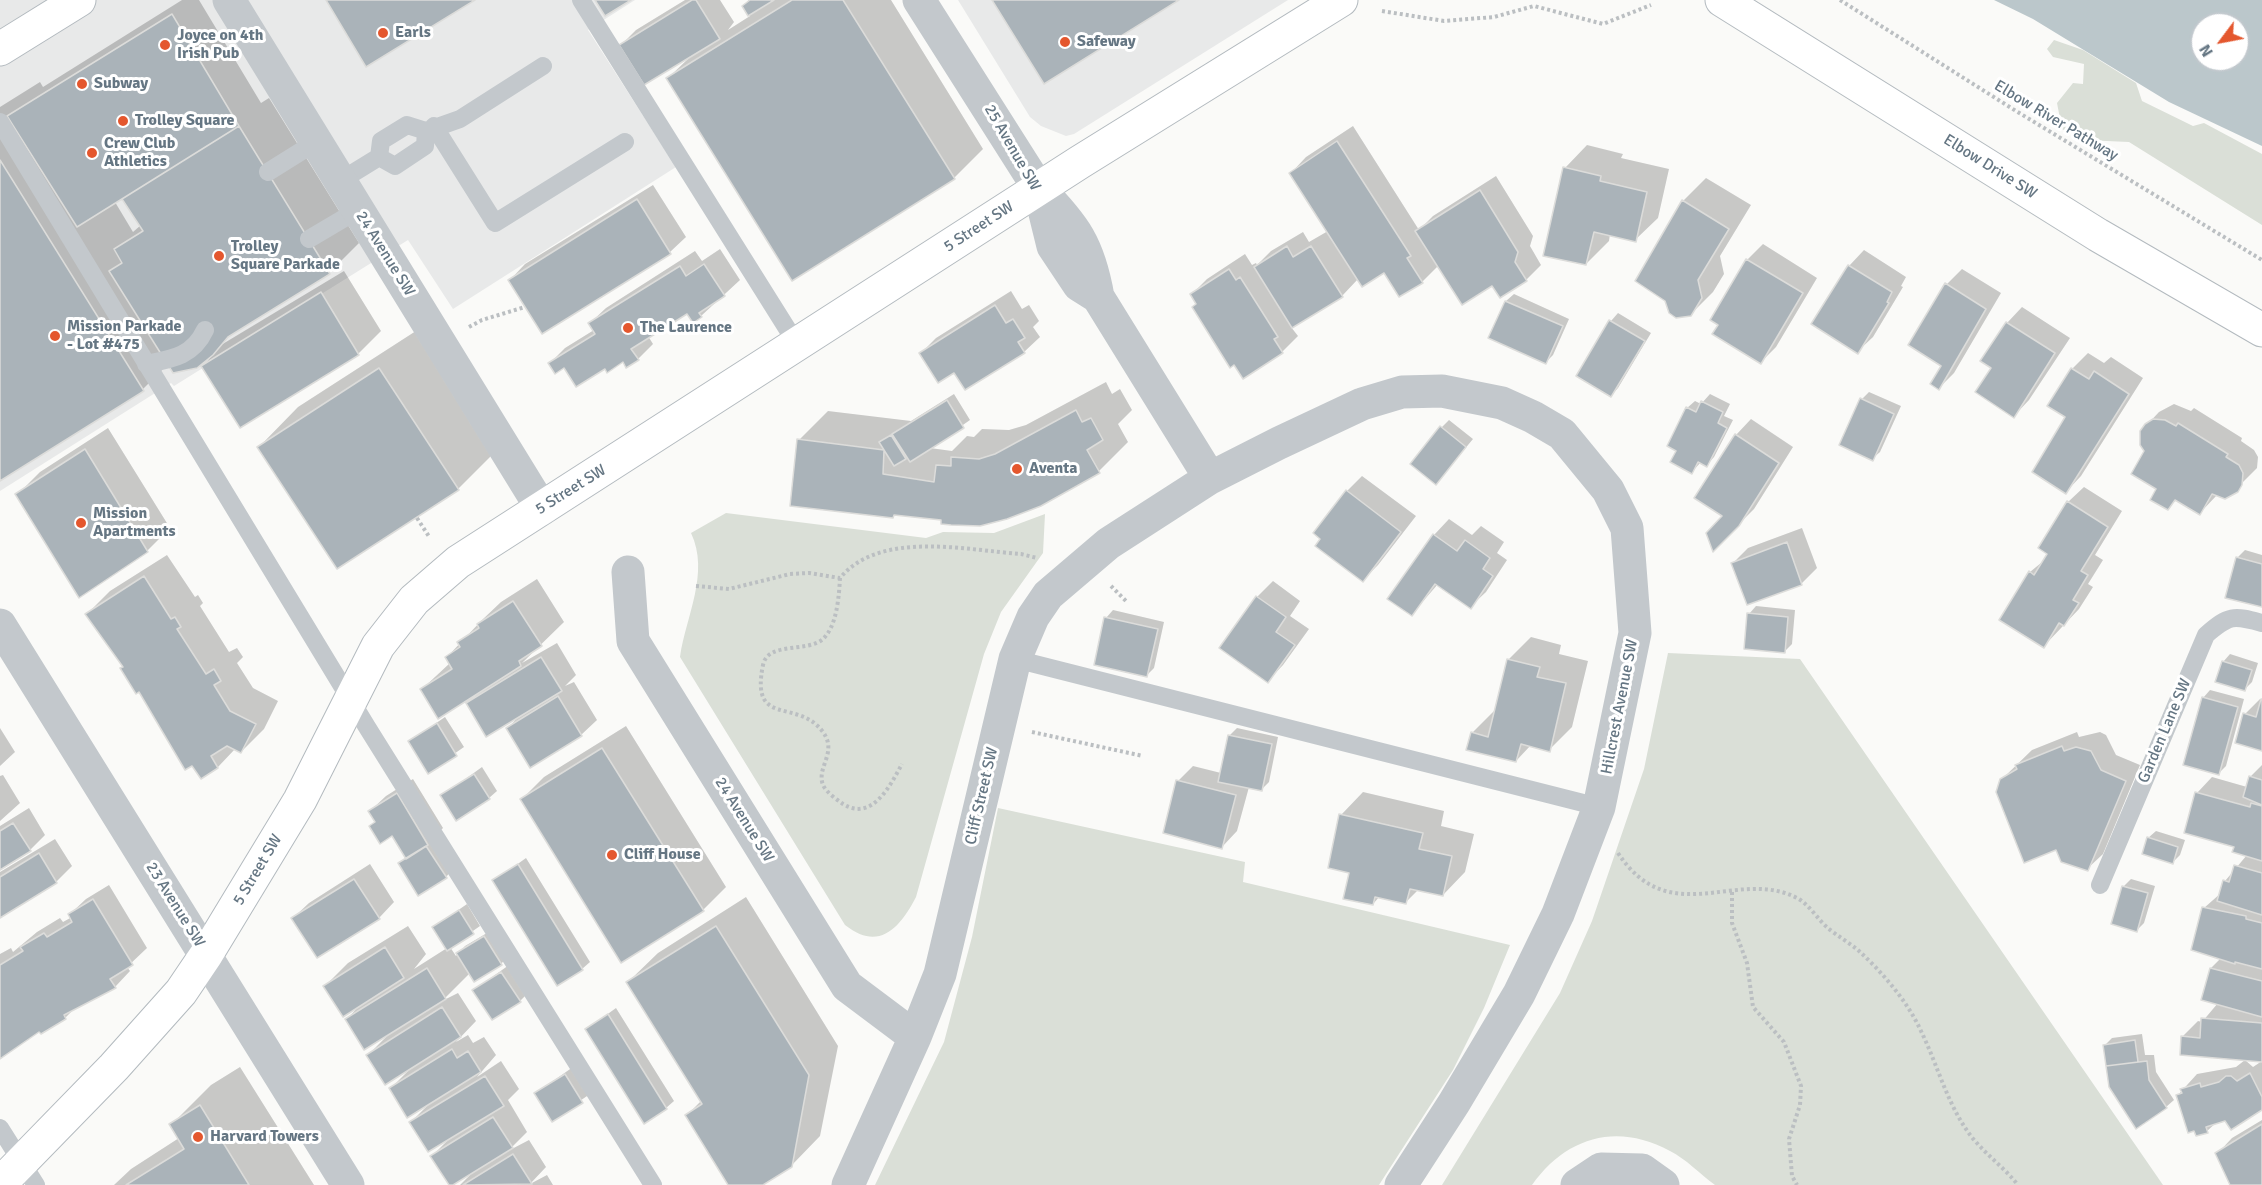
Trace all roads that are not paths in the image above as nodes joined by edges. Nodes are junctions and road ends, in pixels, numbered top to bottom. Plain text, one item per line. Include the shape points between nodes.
1 (79, 0) edge
2 (229, 0) edge
3 (581, 0) edge
4 (920, 0) edge
5 (1341, 0) edge
6 (1722, 0) edge
7 (0, 49) edge
8 (543, 66) dead end
9 (0, 122) edge
10 (430, 129) junction
11 (316, 141) junction
12 (624, 142) dead end
13 (379, 157) junction
14 (268, 172) dead end
15 (340, 181) junction
16 (1039, 189) junction
17 (358, 210) junction
18 (309, 240) dead end
19 (205, 330) dead end
20 (2262, 330) edge
21 (798, 346) junction
22 (146, 364) junction
23 (1210, 478) junction
24 (542, 509) junction
25 (628, 573) dead end
26 (2262, 623) edge
27 (0, 626) edge
28 (1015, 658) junction
29 (351, 699) junction
30 (1599, 807) junction
31 (2100, 885) dead end
32 (206, 955) junction
33 (915, 1037) junction
34 (0, 1128) edge
35 (20, 1177) edge
36 (348, 1185) edge
37 (654, 1185) edge
38 (848, 1185) edge
39 (1401, 1185) edge
40 (1577, 1185) edge
41 (1663, 1185) edge

1 - 7 street
2 - 11 street, 24 Avenue SW
3 - 21 lane
4 - 16 street, 25 Avenue SW
5 - 16 street, 5 Street SW
6 - 20 street, Elbow Drive SW via 2098,235
8 - 10 lane via 460,118
9 - 22 lane
10 - 12 lane via 495,223
10 - 13 lane via 406,125 381,141
10 - 13 lane via 425,146 395,166
11 - 14 lane
11 - 15 street, 24 Avenue SW
13 - 15 lane
15 - 17 street, 24 Avenue SW
16 - 21 street, 5 Street SW
16 - 23 street, 25 Avenue SW via 1053,246 1079,285 1098,297
17 - 18 lane
17 - 24 street, 24 Avenue SW
19 - 22 lane via 199,344 184,354
21 - 24 street, 5 Street SW
22 - 29 lane
23 - 28 street, Cliff Street SW via 1109,543 1048,595 1033,617
23 - 30 street, Hillcrest Avenue SW via 1362,404 1402,392 1442,390 1502,403 1562,434 1608,490 1627,528 1631,558 1635,633
24 - 29 street, 5 Street SW via 458,562 414,600 378,646
25 - 33 street, 24 Avenue SW via 633,641 847,986
26 - 31 lane, Garden Lane SW via 2237,616 2222,621 2206,635
27 - 32 street, 23 Avenue SW
28 - 30 lane
28 - 33 street, Cliff Street SW via 940,974
29 - 32 street, 5 Street SW via 300,800
29 - 37 lane
30 - 39 street, Hillcrest Avenue SW via 1558,914 1519,994
32 - 35 street, 5 Street SW via 181,992
32 - 36 street, 23 Avenue SW
33 - 38 street, Cliff Street SW
34 - 35 lane
40 - 41 street via 1601,1169 1642,1170

